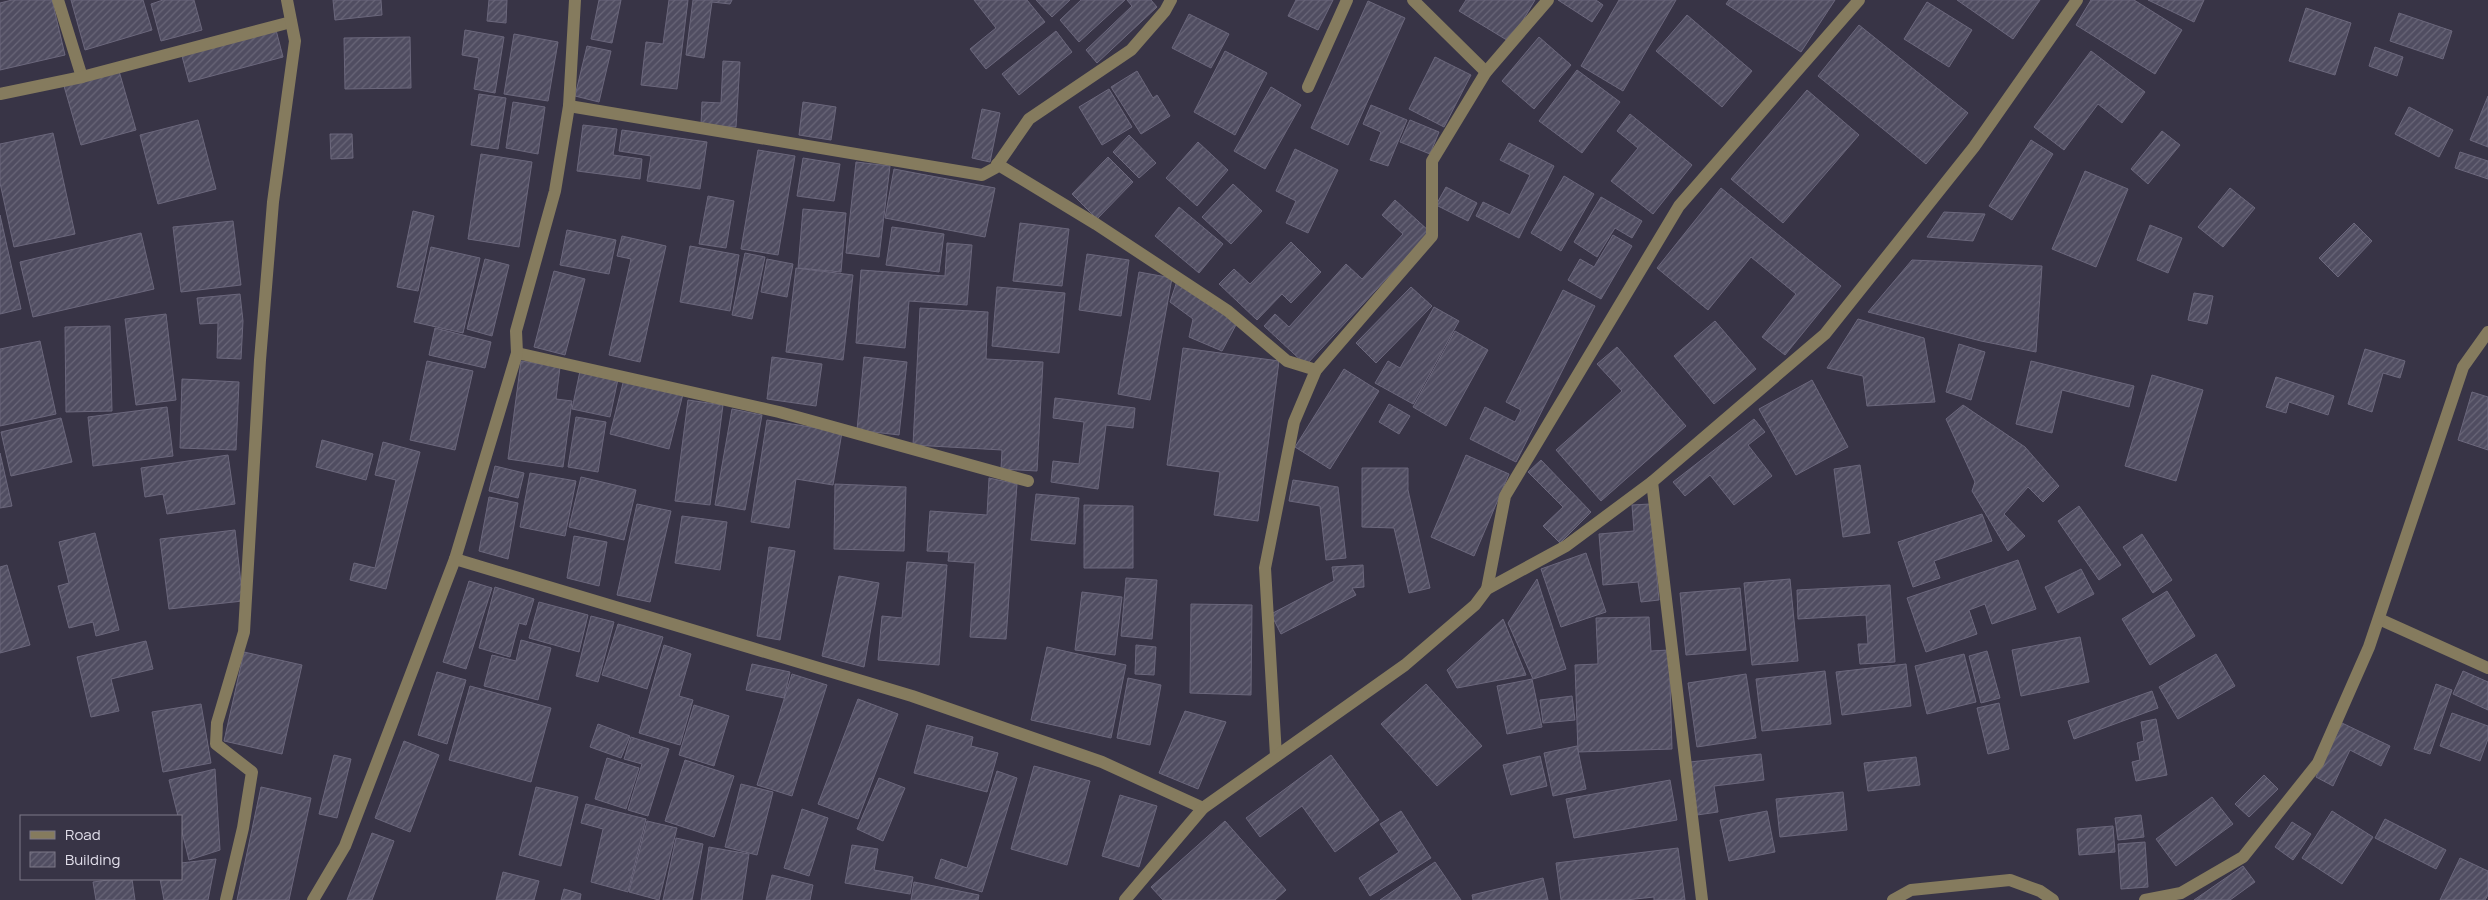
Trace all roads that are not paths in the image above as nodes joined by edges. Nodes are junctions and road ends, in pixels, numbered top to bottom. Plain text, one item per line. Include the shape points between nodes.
1 (58, 0) edge
2 (287, 0) edge
3 (575, 0) edge
4 (1171, 0) edge
5 (1346, 0) edge
6 (1413, 0) edge
7 (1548, 0) edge
8 (1860, 0) edge
9 (2077, 0) edge
10 (291, 22) junction
11 (1486, 72) junction
12 (82, 78) junction
13 (1308, 87) dead end
14 (0, 94) edge
15 (569, 106) junction
16 (997, 164) junction
17 (2488, 332) edge
18 (517, 353) junction
19 (1316, 370) junction
20 (1028, 481) dead end
21 (1652, 482) junction
22 (455, 559) junction
23 (1488, 589) junction
24 (2379, 619) junction
25 (2488, 668) edge
26 (1276, 756) junction
27 (1203, 808) junction
28 (226, 900) edge
29 (313, 900) edge
30 (1125, 900) edge
31 (1702, 900) edge
32 (1893, 900) edge
33 (2053, 900) edge
34 (2145, 900) edge

1 - 12 street
2 - 10 street
3 - 15 street
4 - 16 street via 1131,50 1029,119
5 - 13 street
6 - 11 street
7 - 11 street
8 - 23 street via 1679,206 1505,496
9 - 21 street via 1974,147 1825,334
10 - 12 street
10 - 28 street via 295,41 273,202 244,632 217,724 216,744 252,772
11 - 19 street via 1432,162 1432,236
12 - 14 street
15 - 16 street via 982,175 996,168
15 - 18 street via 555,191 516,331
16 - 19 street via 1096,224 1228,311 1286,361
17 - 24 street via 2463,367
18 - 20 street via 779,412
18 - 22 street
19 - 26 street via 1294,422 1265,568
21 - 23 street via 1566,546
21 - 31 street
22 - 27 street via 912,696 1102,762
22 - 29 street via 345,846
23 - 26 street via 1475,605 1405,665
24 - 25 street
24 - 34 street via 2318,763 2243,857 2181,893
26 - 27 street
27 - 30 street
32 - 33 street via 1911,890 2010,880 2040,891

